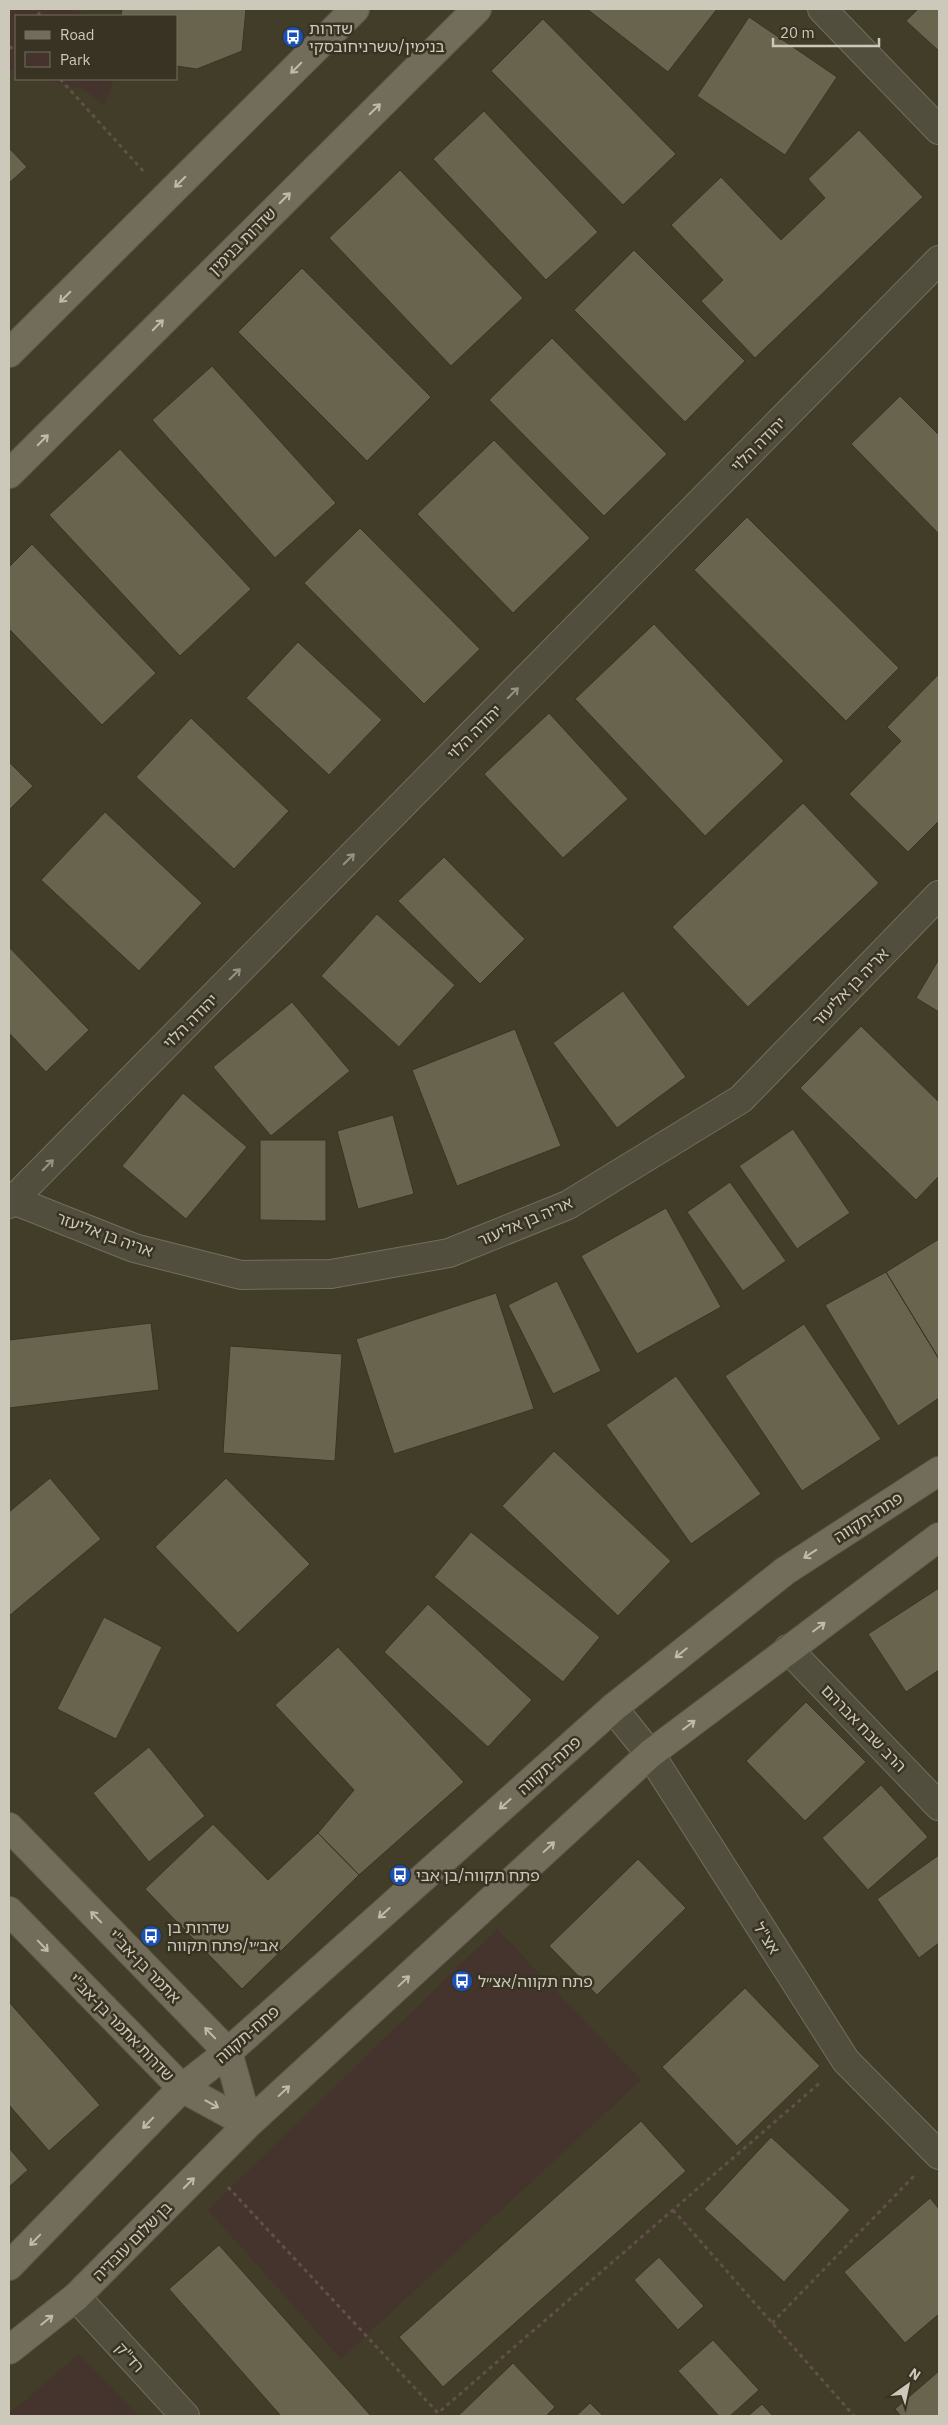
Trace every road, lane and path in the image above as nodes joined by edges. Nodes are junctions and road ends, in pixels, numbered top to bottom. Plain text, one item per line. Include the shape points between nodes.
1 (355, 9) edge
2 (477, 9) edge
3 (822, 9) edge
4 (61, 80) edge
5 (939, 130) edge
6 (166, 196) junction
7 (939, 260) edge
8 (9, 353) edge
9 (9, 474) edge
10 (939, 895) edge
11 (11, 1202) edge
12 (939, 1471) edge
13 (939, 1537) edge
14 (788, 1650) junction
15 (613, 1708) junction
16 (650, 1754) junction
17 (939, 1806) edge
18 (9, 1827) edge
19 (9, 1912) edge
20 (228, 2052) junction
21 (846, 2061) junction
22 (182, 2088) junction
23 (248, 2124) junction
24 (938, 2153) edge
25 (207, 2165) junction
26 (673, 2210) junction
27 (9, 2266) edge
28 (76, 2297) junction
29 (772, 2323) junction
30 (9, 2350) edge
31 (185, 2416) edge
32 (854, 2416) edge

1 -> 6 main road
9 -> 2 main road, שדרות בנימין
3 - 5 street
4 - 6 path
6 -> 8 main road
11 -> 7 street, יהודה הלוי
10 - 11 street, אריה בן אליעזר via 741,1099 568,1205 449,1253 331,1274 241,1275 134,1248
12 -> 15 main road, פתח-תקווה via 785,1570
14 -> 13 main road
16 -> 14 main road
14 - 17 street, הרב שבח אברהם
15 - 16 street, אצ"ל
15 -> 20 main road, פתח-תקווה
16 - 21 street, אצ"ל
23 -> 16 main road
20 -> 18 main road, אתמר בן-אב"י
19 -> 22 main road, שדרות אתמר בן-אב"י
20 - 22 main road, פתח-תקווה
20 - 23 main road, אתמר בן-אב"י
21 - 24 street, אצ"ל
21 - 26 path
22 -> 23 main road, שדרות אתמר בן-אב"י
22 -> 27 main road
23 - 25 main road, בן שלום עובדיה
24 - 29 path
25 - 26 path via 438,2413
28 -> 25 main road, בן שלום עובדיה
26 - 29 path
30 -> 28 main road, בן שלום עובדיה
28 - 31 street, רד"ק
29 - 32 path

